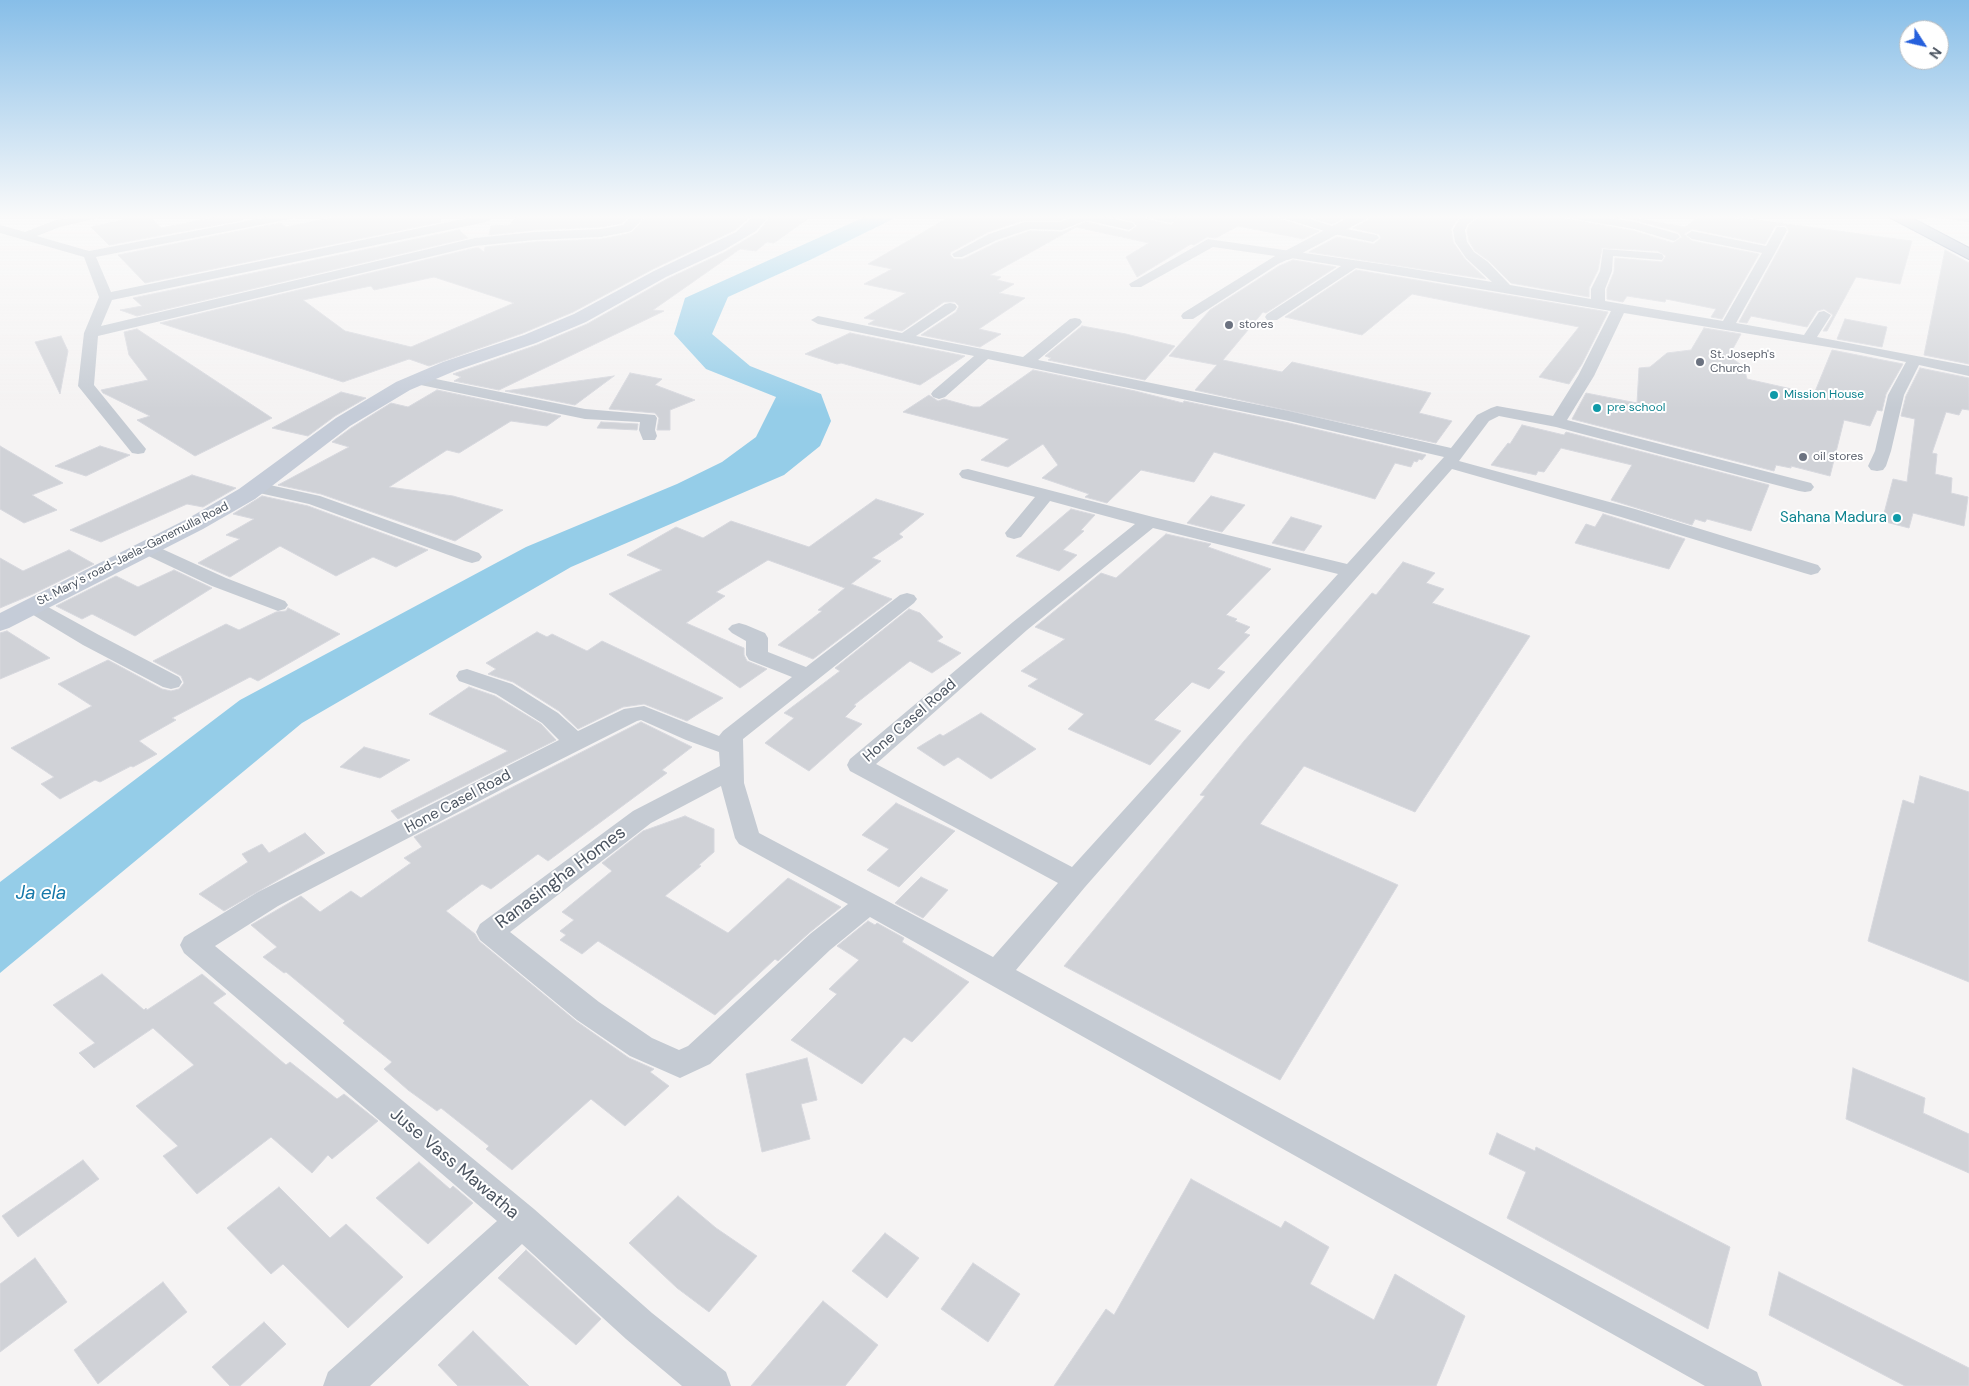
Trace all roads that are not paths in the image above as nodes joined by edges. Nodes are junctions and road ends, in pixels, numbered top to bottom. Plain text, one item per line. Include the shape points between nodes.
1 (99, 280) edge
2 (188, 280) edge
3 (316, 280) edge
4 (650, 280) edge
5 (1144, 280) edge
6 (1245, 280) edge
7 (1329, 280) edge
8 (1446, 280) edge
9 (1497, 280) edge
10 (1602, 280) edge
11 (1754, 280) edge
12 (1136, 284) dead end
13 (1507, 290) junction
14 (106, 297) junction
15 (1598, 305) junction
16 (950, 307) dead end
17 (1619, 309) junction
18 (1824, 315) dead end
19 (1188, 316) dead end
20 (1272, 317) dead end
21 (818, 320) dead end
22 (1075, 322) dead end
23 (1727, 327) junction
24 (91, 333) junction
25 (905, 337) junction
26 (1808, 340) junction
27 (985, 354) junction
28 (1915, 359) junction
29 (1027, 362) junction
30 (1969, 371) edge
31 (416, 380) junction
32 (939, 394) dead end
33 (1557, 422) junction
34 (649, 436) dead end
35 (138, 450) dead end
36 (1452, 459) junction
37 (1877, 466) dead end
38 (968, 474) dead end
39 (256, 487) junction
40 (1805, 487) dead end
41 (1046, 495) junction
42 (1149, 522) junction
43 (1014, 533) dead end
44 (147, 548) junction
45 (472, 557) dead end
46 (1811, 569) dead end
47 (1352, 572) junction
48 (907, 600) dead end
49 (278, 605) dead end
50 (32, 606) junction
51 (0, 622) edge
52 (739, 629) dead end
53 (467, 676) dead end
54 (808, 676) junction
55 (171, 682) dead end
56 (575, 742) junction
57 (731, 759) junction
58 (1076, 880) junction
59 (868, 903) junction
60 (194, 945) joint
61 (997, 973) junction
62 (522, 1221) junction
63 (342, 1386) edge
64 (712, 1386) edge
65 (1743, 1386) edge

1 - 14 street
2 - 14 street
3 - 24 street
4 - 31 main road, St. Mary's road-Jaela-Ganemulla Road via 580,318
5 - 12 street
6 - 19 street
7 - 20 street
8 - 13 street
9 - 13 street
10 - 15 street via 1598,290
11 - 23 street
13 - 15 street
14 - 24 street
15 - 17 street
16 - 25 street
17 - 23 street
17 - 33 street via 1586,376
18 - 26 street
21 - 25 street
22 - 29 street
23 - 26 street
24 - 35 street via 86,386
25 - 27 street
26 - 28 street
27 - 29 street
27 - 32 street
28 - 30 street
28 - 37 street via 1896,395
29 - 36 street via 1289,416
31 - 34 street via 585,414 649,418
31 - 39 main road, St. Mary's road-Jaela-Ganemulla Road via 342,422
33 - 36 street via 1497,411 1483,418
33 - 40 street
36 - 46 street
36 - 47 street
38 - 41 street
39 - 44 main road, St. Mary's road-Jaela-Ganemulla Road
39 - 45 street via 314,500
41 - 42 street
41 - 43 street
42 - 47 street
42 - 58 street, Hone Casel Road via 1020,626 859,765
44 - 49 street via 218,582
44 - 50 main road, St. Mary's road-Jaela-Ganemulla Road
47 - 58 street
48 - 54 street
50 - 51 main road, St. Mary's road-Jaela-Ganemulla Road
50 - 55 street
52 - 54 street via 757,638 757,654
53 - 56 street via 504,689 550,718
54 - 57 street via 730,736
56 - 57 street, Hone Casel Road via 632,714 644,713 694,735
56 - 60 street, Hone Casel Road via 268,899
57 - 59 street via 732,783 748,838
57 - 59 street, Ranasingha Homes via 642,817 490,932 588,1011 641,1047 680,1065 699,1055 820,942
58 - 61 street
59 - 61 street
60 - 62 street, Juse Vass Mawatha
61 - 65 street
62 - 63 street
62 - 64 street, Juse Vass Mawatha via 639,1326

